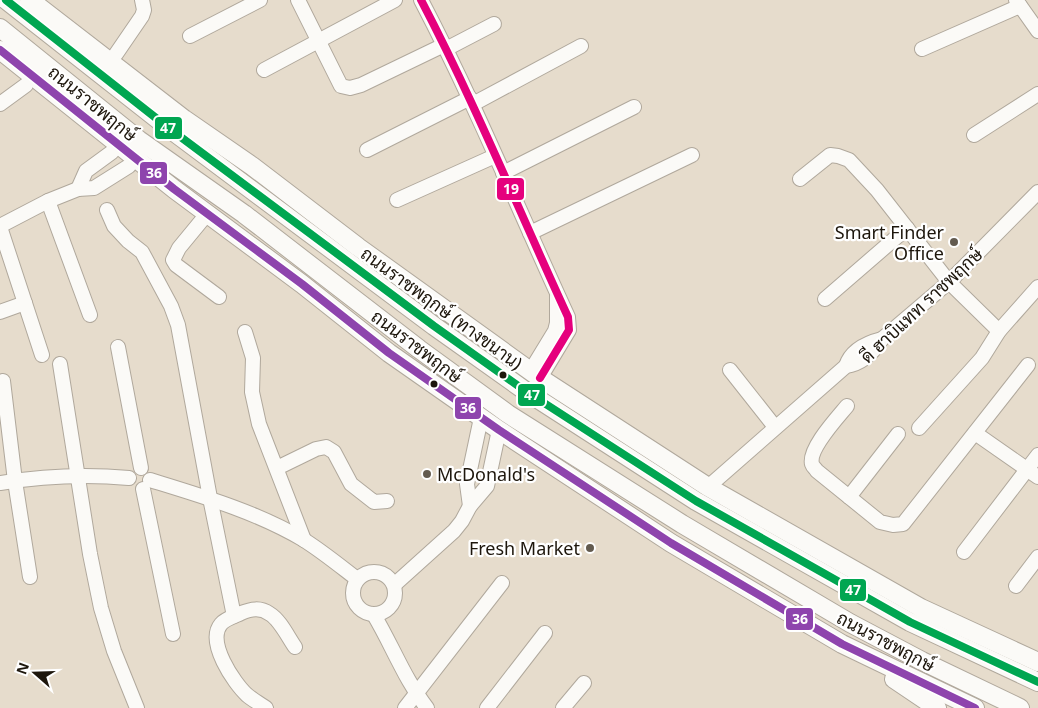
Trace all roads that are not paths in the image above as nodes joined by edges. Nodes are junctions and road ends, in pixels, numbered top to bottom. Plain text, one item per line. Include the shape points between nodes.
1 (6, 0) edge
2 (30, 0) edge
3 (47, 0) edge
4 (142, 0) edge
5 (260, 0) edge
6 (298, 0) edge
7 (395, 0) edge
8 (421, 0) edge
9 (1018, 2) edge
10 (494, 24) dead end
11 (0, 28) edge
12 (1038, 31) edge
13 (190, 36) dead end
14 (320, 42) junction
15 (581, 46) dead end
16 (445, 47) junction
17 (922, 49) dead end
18 (0, 50) edge
19 (116, 54) junction
20 (0, 64) edge
21 (264, 70) dead end
22 (26, 85) junction
23 (1038, 94) edge
24 (471, 101) junction
25 (0, 104) edge
26 (634, 107) dead end
27 (974, 135) dead end
28 (367, 150) dead end
29 (112, 152) junction
30 (692, 155) dead end
31 (494, 156) junction
32 (129, 166) junction
33 (252, 166) junction
34 (503, 173) junction
35 (800, 179) dead end
36 (78, 189) junction
37 (174, 189) junction
38 (1038, 192) edge
39 (397, 200) dead end
40 (48, 201) junction
41 (106, 210) dead end
42 (207, 214) junction
43 (0, 227) edge
44 (907, 228) junction
45 (530, 233) junction
46 (340, 256) junction
47 (324, 276) junction
48 (950, 282) junction
49 (1038, 287) edge
50 (219, 297) dead end
51 (825, 298) dead end
52 (24, 303) junction
53 (0, 312) edge
54 (446, 312) junction
55 (90, 315) dead end
56 (999, 331) junction
57 (245, 332) dead end
58 (118, 347) dead end
59 (42, 355) dead end
60 (60, 364) dead end
61 (1028, 365) dead end
62 (409, 367) junction
63 (730, 370) dead end
64 (535, 375) junction
65 (3, 381) dead end
66 (846, 406) dead end
67 (482, 418) junction
68 (775, 427) junction
69 (919, 428) dead end
70 (499, 430) junction
71 (975, 433) junction
72 (898, 434) dead end
73 (1038, 454) edge
74 (141, 468) junction
75 (277, 468) junction
76 (1033, 474) edge
77 (78, 475) junction
78 (128, 478) junction
79 (15, 481) junction
80 (0, 483) edge
81 (146, 484) junction
82 (708, 487) junction
83 (210, 498) junction
84 (849, 498) junction
85 (387, 501) dead end
86 (470, 506) junction
87 (304, 540) junction
88 (964, 552) dead end
89 (1038, 557) edge
90 (30, 577) dead end
91 (357, 579) junction
92 (502, 583) dead end
93 (394, 585) junction
94 (1016, 586) dead end
95 (374, 615) junction
96 (234, 616) junction
97 (545, 633) dead end
98 (173, 634) dead end
99 (980, 636) junction
100 (842, 644) junction
101 (295, 647) dead end
102 (1038, 662) edge
103 (1038, 673) edge
104 (1038, 682) edge
105 (584, 683) dead end
106 (417, 694) junction
107 (137, 708) edge
108 (266, 708) edge
109 (405, 708) edge
110 (427, 708) edge
111 (487, 708) edge
112 (563, 708) edge
113 (937, 708) edge
114 (975, 708) edge
115 (1020, 708) edge

1 - 46 main road, ถนนราชพฤกษ์ via 170,129
2 - 33 main road, ถนนราชพฤกษ์ (ทางขนาน) via 184,120
3 - 19 main road
4 - 19 street via 142,16
5 - 13 street
6 - 14 street
7 - 14 street
8 - 16 street
9 - 12 street
9 - 17 street
10 - 16 street
11 - 47 main road, ถนนราชพฤกษ์ via 139,140 244,214
14 - 16 street via 341,86 350,88
14 - 21 street
15 - 24 street
16 - 24 street
18 - 37 main road
19 - 33 main road via 195,114
20 - 22 main road
22 - 25 street
22 - 29 main road
23 - 27 street
24 - 28 street
24 - 31 street
26 - 34 street
29 - 32 main road
29 - 36 street via 86,171
30 - 45 street
31 - 34 street
31 - 39 street
32 - 36 street via 94,188
32 - 37 main road
33 - 54 main road, ถนนราชพฤกษ์ (ทางขนาน)
34 - 45 street
35 - 44 street via 830,155 849,160
36 - 40 street
37 - 42 main road
38 - 48 street, ดี ฮาบิแทท ราชพฤกษ์
40 - 43 street
40 - 55 street
41 - 83 street via 114,226 142,252 178,325
42 - 50 street via 173,260
42 - 62 main road
43 - 52 street
44 - 48 street
44 - 51 street
45 - 64 street via 557,293 555,331
46 - 54 main road
46 - 104 main road, ถนนราชพฤกษ์ via 524,390 696,501 910,622
47 - 62 main road
47 - 115 main road, ถนนราชพฤกษ์ via 508,414 682,524 850,623
48 - 56 street
48 - 68 street, ดี ฮาบิแทท ราชพฤกษ์ via 882,339 874,351 856,364 846,366
49 - 56 street
52 - 53 street
52 - 59 street
54 - 64 main road, ถนนราชพฤกษ์ (ทางขนาน)
56 - 69 street via 982,358
57 - 75 street via 253,358 252,392 259,424
58 - 74 street
60 - 77 street
61 - 71 street
62 - 67 main road
63 - 68 street
64 - 82 main road, ถนนราชพฤกษ์ (ทางขนาน)
65 - 79 street
66 - 84 street via 818,443 812,464
67 - 70 main road
67 - 86 street via 467,484
68 - 82 street, ดี ฮาบิแทท ราชพฤกษ์
70 - 86 street via 487,486
70 - 100 main road via 671,542
71 - 76 street
71 - 84 street via 903,524 893,526 880,522
72 - 84 street
73 - 76 street
74 - 78 street via 133,470
74 - 81 street via 148,472
75 - 85 street via 326,447 334,452 351,484 374,502
75 - 87 street
76 - 88 street
77 - 78 street
77 - 79 street
77 - 107 street via 101,608
78 - 81 street via 133,488
79 - 80 street
79 - 90 street
81 - 83 street
81 - 98 street
82 - 99 main road, ถนนราชพฤกษ์ (ทางขนาน) via 921,608
83 - 87 street
83 - 96 street
86 - 93 street via 454,531
87 - 91 street
89 - 94 street
91 - 93 street via 377,571
91 - 95 street via 352,593 354,602 365,613
92 - 106 street
93 - 95 street via 394,600 388,609
95 - 106 street
96 - 101 street via 250,609 271,614
96 - 108 street via 221,624 218,632 221,657 247,694
97 - 111 street
99 - 102 main road, ถนนราชพฤกษ์ (ทางขนาน)
99 - 103 main road
100 - 113 main road
100 - 114 main road
105 - 112 street
106 - 109 street
106 - 110 street

